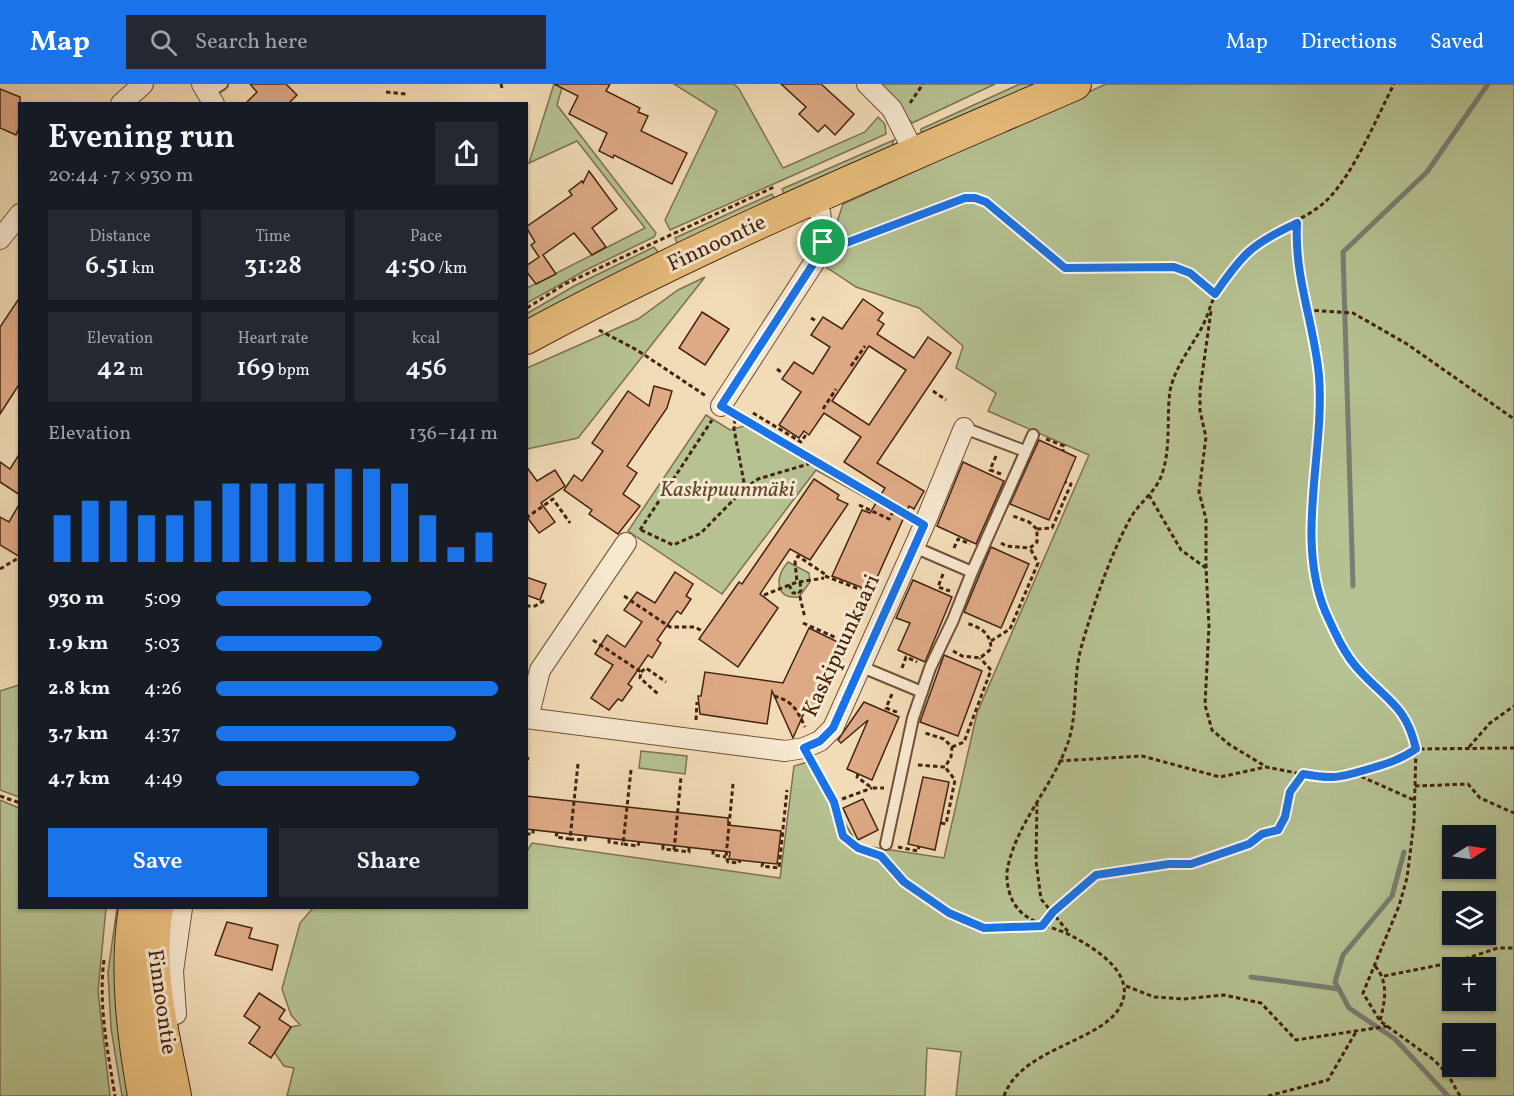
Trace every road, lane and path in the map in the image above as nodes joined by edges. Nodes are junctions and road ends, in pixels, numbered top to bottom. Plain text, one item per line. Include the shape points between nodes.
1 (143, 84) edge
2 (867, 84) edge
3 (1076, 84) edge
4 (1394, 84) edge
5 (386, 92) dead end
6 (406, 94) dead end
7 (123, 102) edge
8 (915, 154) junction
9 (816, 198) junction
10 (18, 218) edge
11 (1297, 223) junction
12 (8, 235) edge
13 (823, 242) junction
14 (1215, 294) junction
15 (1211, 309) junction
16 (1307, 310) junction
17 (811, 318) dead end
18 (816, 321) dead end
19 (599, 330) dead end
20 (528, 337) edge
21 (865, 346) dead end
22 (851, 366) dead end
23 (777, 369) dead end
24 (781, 372) dead end
25 (836, 389) dead end
26 (933, 391) dead end
27 (946, 400) dead end
28 (728, 409) junction
29 (823, 409) dead end
30 (753, 413) dead end
31 (1514, 419) edge
32 (964, 428) joint
33 (807, 433) dead end
34 (1033, 435) joint
35 (1001, 442) junction
36 (1063, 451) dead end
37 (1024, 452) junction
38 (815, 462) junction
39 (1014, 479) junction
40 (1065, 482) dead end
41 (746, 488) junction
42 (1149, 495) junction
43 (859, 505) dead end
44 (895, 508) junction
45 (1000, 513) junction
46 (528, 517) edge
47 (570, 523) dead end
48 (924, 525) junction
49 (1037, 529) junction
50 (641, 530) junction
51 (989, 536) junction
52 (626, 543) joint
53 (914, 548) junction
54 (1030, 548) junction
55 (983, 549) junction
56 (18, 558) edge
57 (948, 562) junction
58 (1206, 568) junction
59 (0, 569) edge
60 (972, 572) junction
61 (825, 576) junction
62 (798, 582) junction
63 (789, 585) junction
64 (799, 593) junction
65 (764, 595) dead end
66 (624, 596) dead end
67 (962, 597) junction
68 (545, 600) dead end
69 (890, 602) junction
70 (528, 606) edge
71 (805, 618) dead end
72 (953, 620) junction
73 (803, 623) dead end
74 (702, 631) dead end
75 (593, 640) dead end
76 (991, 641) junction
77 (941, 644) junction
78 (980, 658) junction
79 (865, 660) junction
80 (930, 668) junction
81 (641, 672) junction
82 (666, 682) dead end
83 (896, 682) junction
84 (922, 692) junction
85 (657, 694) dead end
86 (774, 696) dead end
87 (697, 702) dead end
88 (1514, 706) edge
89 (528, 714) edge
90 (528, 718) edge
91 (913, 718) junction
92 (696, 722) dead end
93 (806, 728) dead end
94 (910, 730) junction
95 (952, 747) junction
96 (1469, 747) junction
97 (804, 748) junction
98 (1514, 748) edge
99 (1416, 749) junction
100 (1059, 761) junction
101 (904, 762) junction
102 (578, 764) dead end
103 (945, 767) junction
104 (1266, 767) junction
105 (631, 771) dead end
106 (858, 774) dead end
107 (1303, 774) junction
108 (681, 777) dead end
109 (1348, 777) junction
110 (733, 784) dead end
111 (1414, 786) junction
112 (872, 788) junction
113 (898, 789) junction
114 (787, 790) dead end
115 (0, 796) edge
116 (1038, 800) junction
117 (1414, 800) junction
118 (18, 802) edge
119 (834, 802) junction
120 (1514, 813) edge
121 (941, 823) dead end
122 (533, 830) dead end
123 (556, 832) dead end
124 (528, 834) edge
125 (586, 836) dead end
126 (570, 838) junction
127 (609, 839) dead end
128 (639, 842) dead end
129 (622, 844) junction
130 (886, 844) joint
131 (663, 845) dead end
132 (919, 846) dead end
133 (690, 848) dead end
134 (674, 850) junction
135 (713, 850) dead end
136 (726, 857) junction
137 (740, 860) dead end
138 (763, 862) dead end
139 (135, 909) edge
140 (157, 909) edge
141 (182, 909) edge
142 (1053, 912) junction
143 (1040, 926) junction
144 (1070, 935) junction
145 (1514, 948) edge
146 (1375, 966) junction
147 (1384, 976) junction
148 (1126, 986) junction
149 (176, 1014) dead end
150 (1380, 1021) junction
151 (1390, 1026) junction
152 (1358, 1030) junction
153 (144, 1096) edge
154 (175, 1096) edge
155 (1004, 1096) edge
156 (1268, 1096) edge
157 (1460, 1096) edge

1 - 7 street
2 - 8 street via 892,109
3 - 8 main road, Finnoontie
4 - 11 path via 1329,199
5 - 6 path
8 - 9 main road, Finnoontie
9 - 13 street via 823,221
9 - 20 main road, Finnoontie
10 - 12 street
11 - 14 path via 1260,240 1235,264
11 - 16 path via 1295,253
13 - 14 path via 838,246 950,202 975,198 986,202 1065,268 1174,267 1190,273
13 - 28 street
14 - 15 path
15 - 42 path via 1170,390 1166,457 1161,476
15 - 58 path via 1200,390 1206,436 1199,492 1206,519
16 - 31 path via 1353,313 1407,344
16 - 99 path via 1319,376 1312,552 1316,582 1343,647 1358,669 1391,698 1405,717
17 - 18 path
19 - 28 path
21 - 22 path
23 - 24 path
25 - 29 path
26 - 27 path
28 - 38 path
28 - 41 path
28 - 50 path
30 - 33 path via 801,442
32 - 35 lane
32 - 48 street, Kaskipuunkaari
34 - 36 path via 1064,446
34 - 37 lane
35 - 37 lane
35 - 39 path via 990,470
37 - 39 lane
38 - 41 path via 758,479
38 - 44 path
39 - 45 lane
40 - 49 path via 1071,484 1052,528
41 - 50 path via 701,533 673,545
42 - 58 path via 1180,550
42 - 100 path via 1128,521 1095,604 1079,652 1073,721
43 - 44 path via 889,519
44 - 48 path
45 - 49 path via 1020,517
45 - 51 lane
46 - 47 path via 553,499
48 - 53 street, Kaskipuunkaari
49 - 54 path via 1036,542
50 - 52 path
51 - 54 path via 1006,546
51 - 55 lane
52 - 89 street via 540,670
53 - 57 lane
53 - 69 street, Kaskipuunkaari
54 - 76 path via 1038,563 1011,629
55 - 57 path via 958,539
55 - 60 lane
56 - 59 path
57 - 60 lane
57 - 67 path via 938,587
58 - 104 path via 1209,626 1205,705 1212,730
60 - 67 lane
61 - 62 path
61 - 62 path via 798,556
61 - 69 path
62 - 63 path
62 - 64 path
63 - 64 path via 793,593
63 - 65 path
64 - 71 path
66 - 74 path via 670,627 695,627
67 - 72 lane
68 - 70 path
69 - 79 street, Kaskipuunkaari
72 - 76 path via 981,627
72 - 77 lane
73 - 79 path
75 - 81 path
76 - 78 path via 991,649
77 - 78 path via 962,656
77 - 80 lane
78 - 95 path via 991,670 963,742
79 - 83 lane
79 - 97 street, Kaskipuunkaari via 833,728 820,741
80 - 83 path via 906,657
80 - 84 lane
81 - 82 path via 646,668
81 - 85 path via 640,678
83 - 84 lane
83 - 91 path via 886,708
84 - 91 lane
86 - 93 path via 794,705
87 - 92 path
88 - 96 path via 1490,723
90 - 97 street, Kaskipuunkaari via 756,749
91 - 94 lane
94 - 95 path via 944,740
94 - 101 lane
95 - 103 path
96 - 98 path
96 - 99 path
97 - 119 path
99 - 109 path via 1398,761
99 - 111 path
100 - 104 path via 1142,756 1220,777
100 - 116 path
101 - 103 path
101 - 113 lane
102 - 126 path
103 - 121 path via 955,780 946,824
104 - 107 path
105 - 129 path
106 - 112 path
107 - 109 path via 1327,779
107 - 142 path via 1290,792 1278,830 1191,864 1096,875
108 - 134 path
109 - 117 path via 1372,780
110 - 136 path
111 - 117 path
111 - 120 path via 1468,784 1480,798
112 - 113 path
112 - 119 path
113 - 130 lane
114 - 138 path via 779,868 762,866
115 - 118 path
116 - 142 path via 1036,861 1041,899
116 - 143 path via 1022,827 1007,868 1012,902 1021,914
117 - 146 path via 1413,848 1407,878
119 - 143 path via 843,836 858,848 881,856 904,882 949,913 984,928
122 - 124 path via 533,834
123 - 126 path via 556,837
125 - 126 path via 585,840
127 - 129 path
128 - 129 path via 638,846
130 - 132 path via 918,851
131 - 134 path via 663,849
133 - 134 path via 689,852
135 - 136 path via 712,855
136 - 137 path via 728,862
139 - 153 main road, Finnoontie via 130,978
140 - 154 main road, Finnoontie via 152,936 153,981
141 - 149 street via 173,972
142 - 143 path
142 - 144 path
143 - 144 path
144 - 148 path via 1116,968
145 - 147 path via 1498,948 1455,962
146 - 147 path
146 - 150 path via 1363,993
147 - 150 path via 1385,1003
148 - 152 path via 1154,997 1183,999 1224,994 1262,1003 1296,1040
148 - 155 path via 1122,1002 1104,1023 1021,1069
150 - 151 path
151 - 152 path
151 - 157 path via 1434,1060
152 - 156 path via 1328,1080

